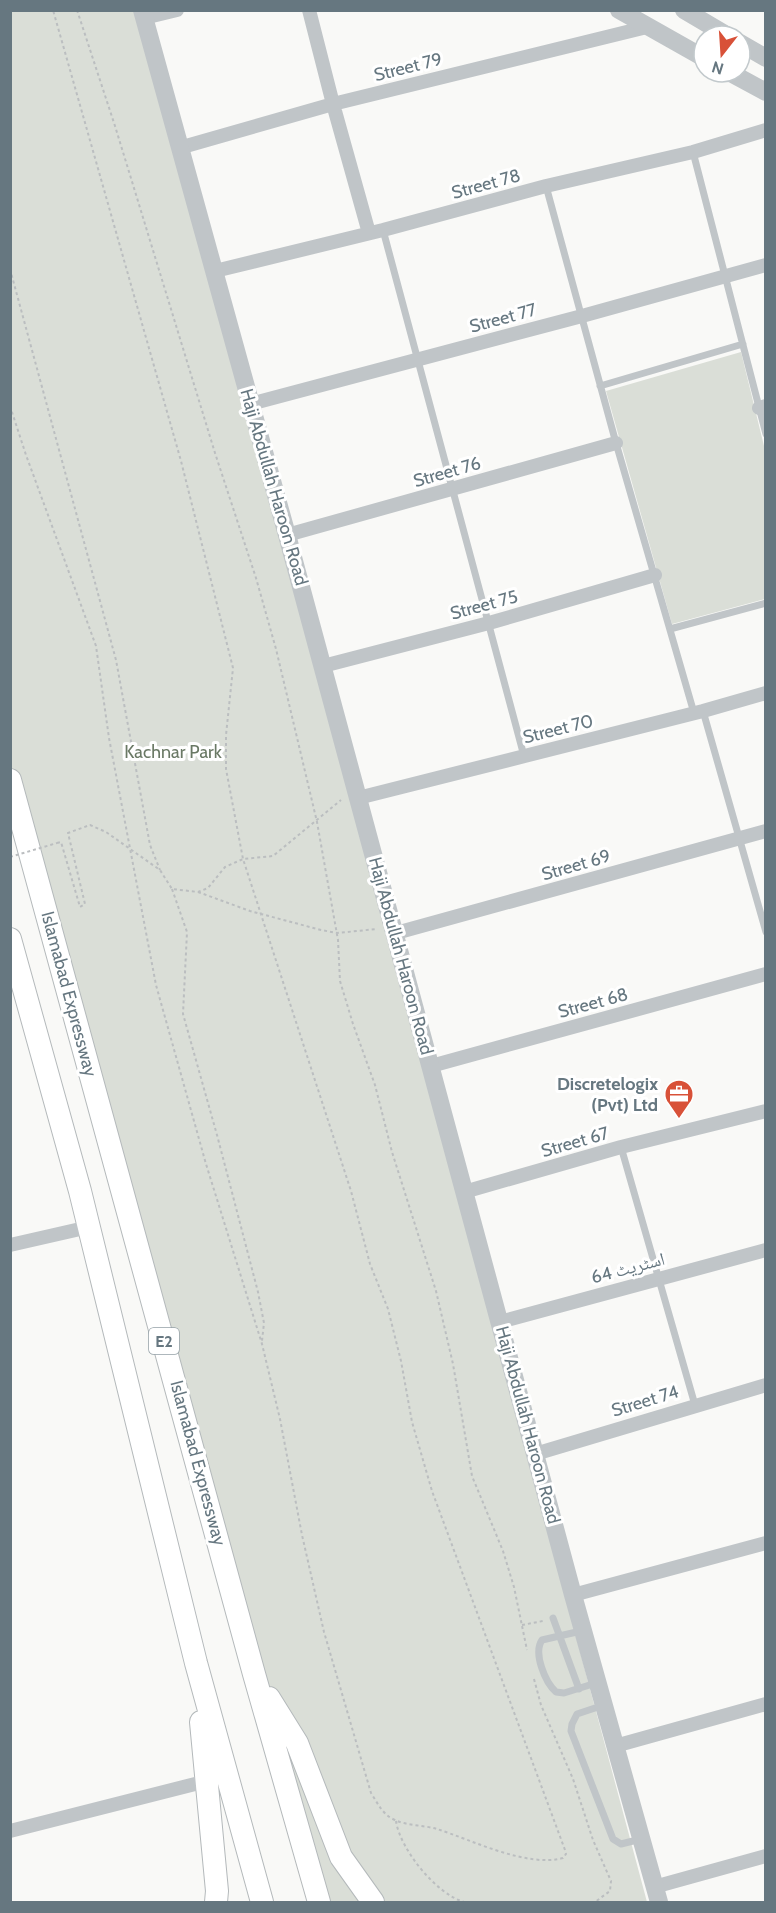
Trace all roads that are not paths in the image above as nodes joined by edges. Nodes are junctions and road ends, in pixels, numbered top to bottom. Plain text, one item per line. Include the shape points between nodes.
1 (177, 10) edge
2 (309, 10) edge
3 (619, 10) edge
4 (684, 10) edge
5 (143, 14) edge
6 (708, 24) edge
7 (647, 27) junction
8 (692, 51) edge
9 (752, 51) edge
10 (765, 59) edge
11 (759, 88) edge
12 (333, 104) junction
13 (765, 130) edge
14 (179, 148) junction
15 (693, 152) junction
16 (546, 186) junction
17 (376, 231) junction
18 (765, 265) edge
19 (215, 271) junction
20 (726, 276) junction
21 (582, 316) junction
22 (743, 344) junction
23 (417, 359) junction
24 (600, 386) junction
25 (250, 404) junction
26 (762, 407) edge
27 (765, 434) edge
28 (616, 443) junction
29 (453, 489) junction
30 (287, 535) junction
31 (655, 575) junction
32 (765, 603) edge
33 (489, 623) junction
34 (670, 629) junction
35 (323, 666) junction
36 (765, 693) edge
37 (699, 712) junction
38 (524, 756) junction
39 (10, 780) edge
40 (358, 798) junction
41 (765, 831) edge
42 (740, 838) junction
43 (395, 931) junction
44 (765, 932) edge
45 (10, 939) edge
46 (765, 974) edge
47 (430, 1066) junction
48 (765, 1111) edge
49 (621, 1148) junction
50 (464, 1192) junction
51 (89, 1227) junction
52 (10, 1245) edge
53 (765, 1250) edge
54 (658, 1278) junction
55 (500, 1322) junction
56 (765, 1385) edge
57 (695, 1405) junction
58 (535, 1454) junction
59 (765, 1543) edge
60 (573, 1595) junction
61 (553, 1618) road end
62 (584, 1631) junction
63 (559, 1635) junction
64 (196, 1663) junction
65 (254, 1674) junction
66 (598, 1683) junction
67 (579, 1689) junction
68 (765, 1704) edge
69 (604, 1705) junction
70 (615, 1746) junction
71 (207, 1781) junction
72 (10, 1831) edge
73 (641, 1839) junction
74 (765, 1856) edge
75 (656, 1895) edge
76 (216, 1902) edge
77 (262, 1902) edge
78 (319, 1902) edge
79 (373, 1902) edge

1 - 5 street
2 - 12 street
3 - 7 street
4 - 6 street
5 - 14 street, Haji Abdullah Haroon Road
7 - 8 street
7 - 12 street, Street 79
9 - 10 street
10 - 11 street
12 - 14 street, Street 79
12 - 17 street
13 - 15 street, Street 78
14 - 19 street, Haji Abdullah Haroon Road
15 - 16 street, Street 78
15 - 20 lane
16 - 17 street, Street 78
16 - 21 lane
17 - 19 street, Street 78
17 - 23 lane
18 - 20 street, Street 77
19 - 25 street, Haji Abdullah Haroon Road
20 - 21 street, Street 77
20 - 22 lane
21 - 23 street, Street 77
21 - 24 lane
22 - 24 lane
22 - 26 lane
23 - 25 street, Street 77
23 - 29 lane
24 - 28 lane
25 - 30 street, Haji Abdullah Haroon Road
26 - 27 lane
28 - 29 street, Street 76
28 - 31 lane
29 - 30 street, Street 76
29 - 33 lane
30 - 35 street, Haji Abdullah Haroon Road
31 - 33 street, Street 75
31 - 34 lane
32 - 34 lane
33 - 35 street, Street 75
33 - 38 lane
34 - 37 lane
35 - 40 street, Haji Abdullah Haroon Road
36 - 37 street, Street 70
37 - 38 street, Street 70
37 - 42 lane
38 - 40 street, Street 70
39 - 65 highway, Islamabad Expressway / E2
40 - 43 street, Haji Abdullah Haroon Road
41 - 42 street, Street 69
42 - 43 street, Street 69
42 - 44 lane
43 - 47 street, Haji Abdullah Haroon Road
45 - 51 highway
46 - 47 street, Street 68
47 - 50 street, Haji Abdullah Haroon Road
48 - 49 street, Street 67
49 - 50 street, Street 67
49 - 54 lane
50 - 55 street, Haji Abdullah Haroon Road
51 - 52 street
51 - 64 highway
53 - 54 street, اسٹریٹ 64
54 - 55 street, اسٹریٹ 64
54 - 57 lane
55 - 58 street, Haji Abdullah Haroon Road
56 - 57 street, Street 74
57 - 58 street, Street 74
58 - 60 street, Haji Abdullah Haroon Road
59 - 60 street
60 - 62 street, Haji Abdullah Haroon Road
61 - 63 lane
62 - 63 lane
62 - 66 street, Haji Abdullah Haroon Road
63 - 67 lane
63 - 67 lane via 542,1640 538,1653 552,1689 560,1693
64 - 71 highway
64 - 77 highway
65 - 78 highway, Islamabad Expressway / E2
65 - 79 highway via 297,1743 341,1857
66 - 67 lane
66 - 69 street, Haji Abdullah Haroon Road
68 - 70 street
69 - 70 street, Haji Abdullah Haroon Road
69 - 73 lane via 577,1714 572,1731 613,1839 621,1844
70 - 73 street, Haji Abdullah Haroon Road
71 - 72 street
71 - 76 highway
73 - 75 street, Haji Abdullah Haroon Road
74 - 75 street

